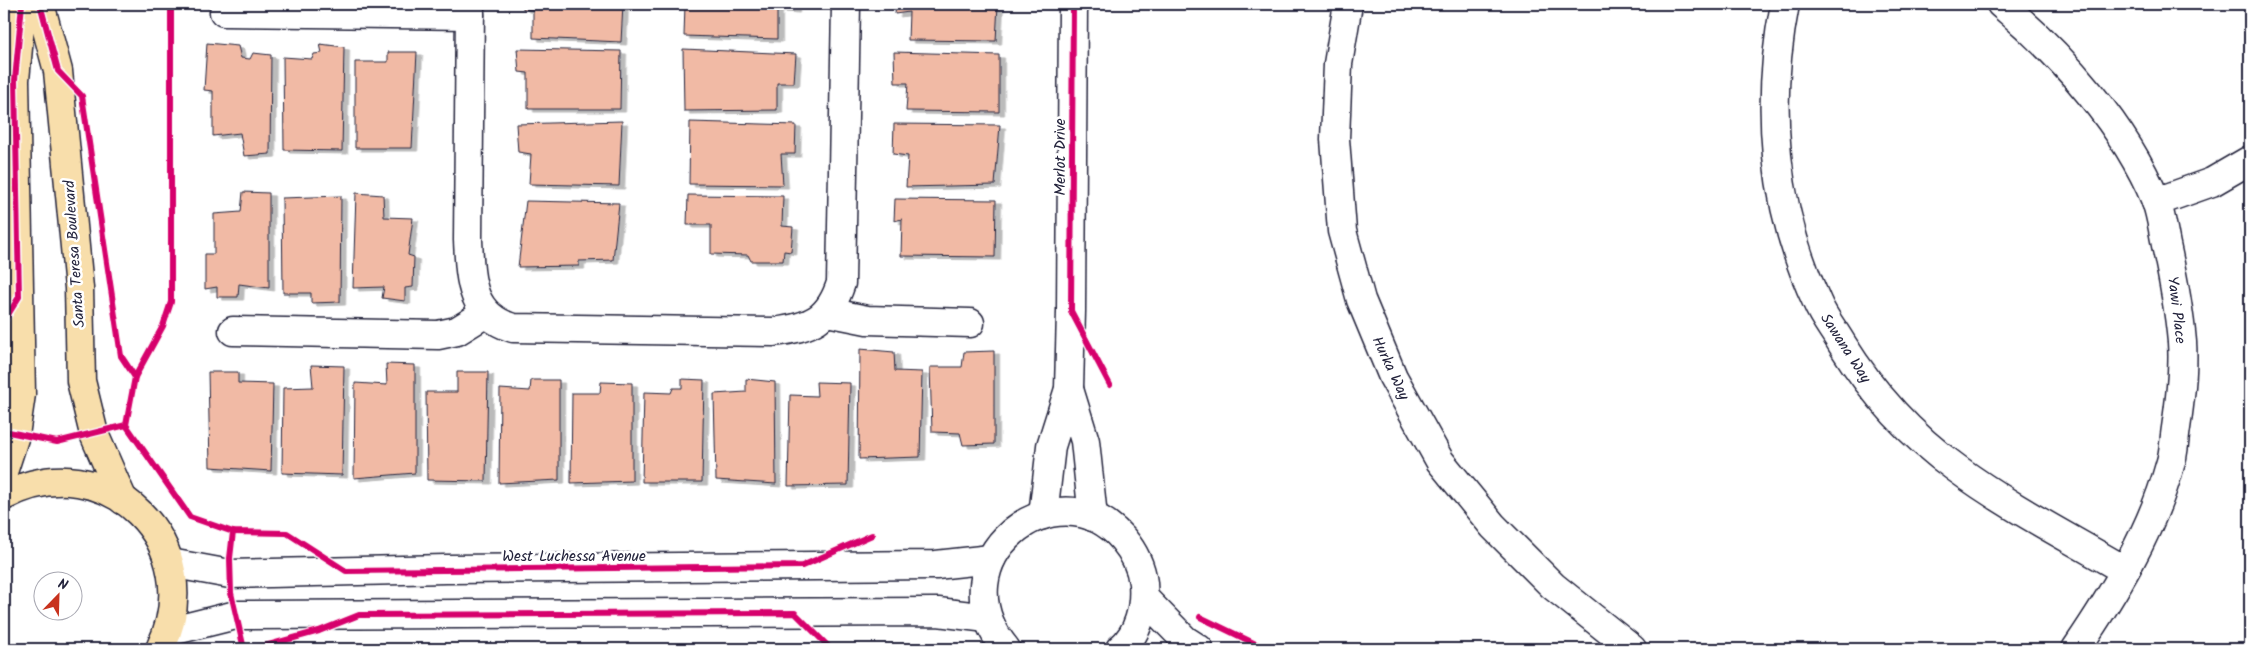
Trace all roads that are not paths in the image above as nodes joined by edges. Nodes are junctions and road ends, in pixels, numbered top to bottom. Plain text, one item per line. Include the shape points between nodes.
1 (22, 4) edge
2 (40, 4) edge
3 (846, 4) edge
4 (1073, 4) edge
5 (1348, 4) edge
6 (1785, 4) edge
7 (2001, 4) edge
8 (470, 10) edge
9 (224, 12) dead end
10 (2250, 160) edge
11 (2156, 202) junction
12 (827, 312) junction
13 (486, 313) junction
14 (970, 323) dead end
15 (233, 331) dead end
16 (1069, 388) junction
17 (4, 469) edge
18 (4, 496) edge
19 (124, 500) junction
20 (1043, 515) junction
21 (1093, 517) junction
22 (992, 559) junction
23 (170, 563) junction
24 (2124, 570) junction
25 (1144, 598) junction
26 (987, 618) junction
27 (164, 640) edge
28 (1006, 649) edge
29 (1120, 649) edge
30 (1199, 649) edge
31 (1632, 649) edge
32 (2076, 649) edge

1 - 17 main road via 15,80 21,394 15,435
2 - 19 main road, Santa Teresa Boulevard via 58,71 79,288 81,381 94,434
3 - 12 street via 843,261 841,283
4 - 16 street, Merlot Drive
5 - 31 street, Hurka Way via 1338,64 1335,140 1342,231 1361,300 1392,376 1440,461 1493,526 1553,586
6 - 24 street, Sawana Way via 1774,123 1779,185 1794,248 1817,304 1860,373 1898,418 1955,468
7 - 11 street, Yawi Place via 2034,32 2080,82 2122,137
8 - 9 street
8 - 13 street via 469,271 473,290
10 - 11 street via 2212,182
11 - 24 street, Yawi Place via 2174,278 2182,343 2179,405 2171,464 2149,524
12 - 13 street via 813,324 774,332 513,328 499,324
12 - 14 street via 867,320
13 - 15 street via 457,331 438,335
16 - 20 street, Merlot Drive via 1051,446
16 - 21 street, Merlot Drive via 1086,441
18 - 19 main road via 19,488 45,482 72,481 99,488
19 - 23 main road via 144,517 160,538
20 - 21 street via 1068,512
20 - 22 street via 1018,526 998,546
21 - 25 street via 1115,530 1132,550 1142,573
22 - 23 street, West Luchessa Avenue via 936,566 446,569 230,574
22 - 26 street via 986,571 983,598
23 - 27 main road via 174,609
24 - 32 street, Yawi Place
25 - 29 street via 1139,623
25 - 30 street via 1185,640
26 - 27 street via 938,612 236,615
26 - 28 street

